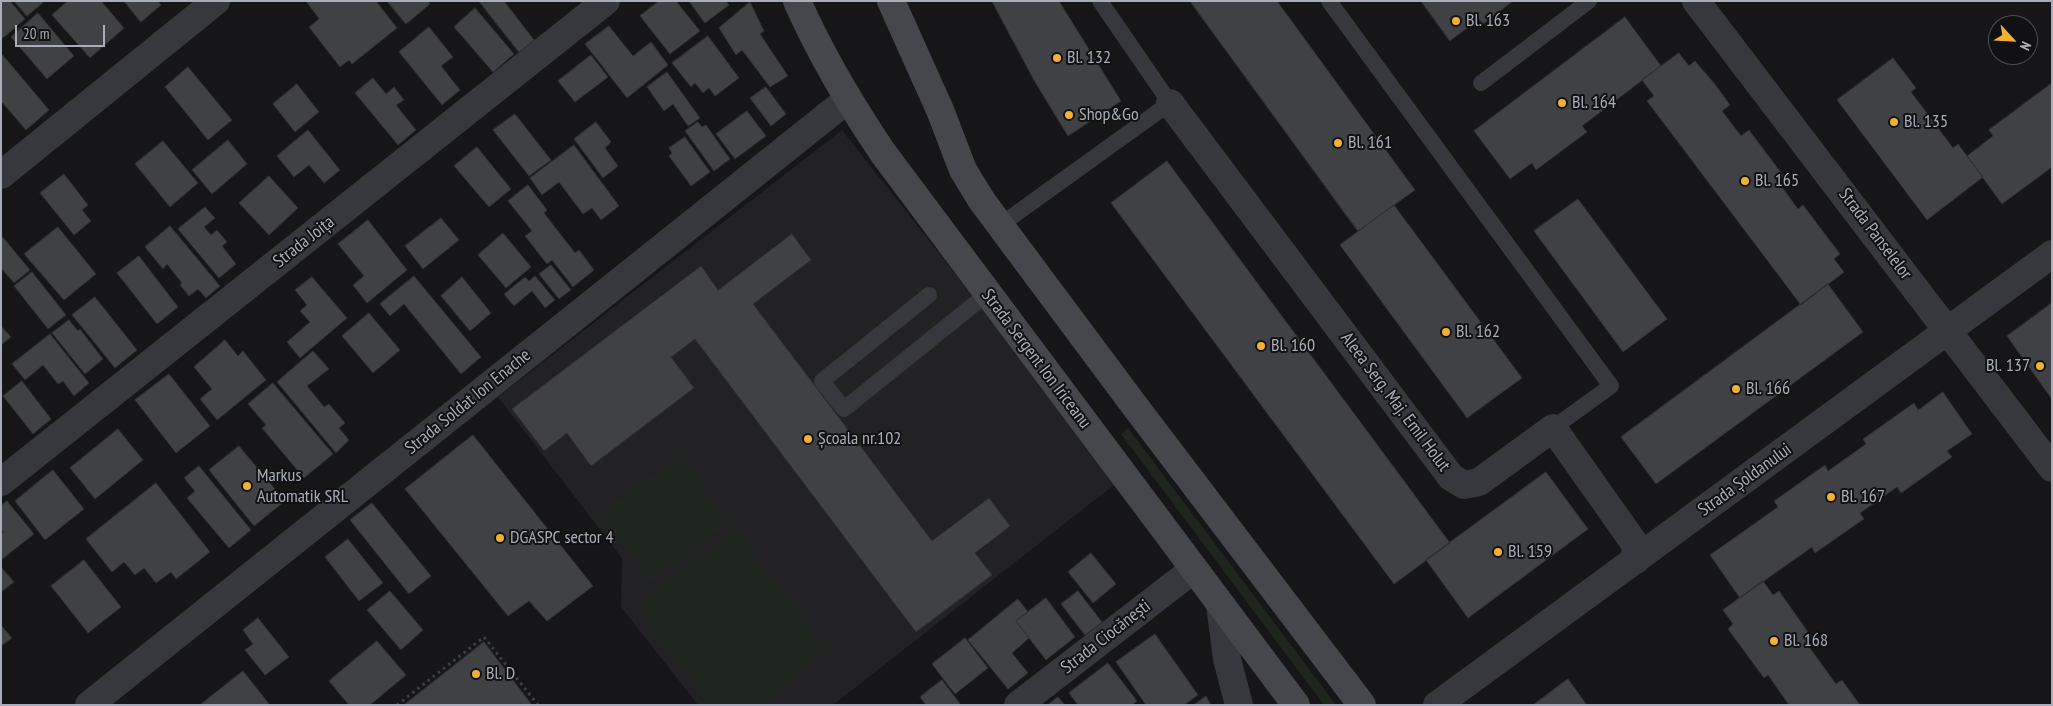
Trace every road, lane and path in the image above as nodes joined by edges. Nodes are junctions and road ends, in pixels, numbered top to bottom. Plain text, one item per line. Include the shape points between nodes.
1 (216, 1) edge
2 (606, 1) edge
3 (797, 1) edge
4 (891, 1) edge
5 (1100, 1) edge
6 (1329, 1) edge
7 (1589, 1) edge
8 (1696, 1) edge
9 (1481, 83) dead end
10 (848, 100) junction
11 (1170, 103) junction
12 (1, 175) edge
13 (999, 226) junction
14 (2052, 254) edge
15 (987, 294) junction
16 (929, 295) dead end
17 (1947, 330) junction
18 (1553, 428) junction
19 (2051, 464) edge
20 (1, 482) edge
21 (1636, 560) junction
22 (1194, 569) junction
23 (1220, 604) junction
24 (89, 705) edge
25 (398, 705) edge
26 (538, 705) edge
27 (1018, 705) edge
28 (1239, 705) edge
29 (1296, 705) edge
30 (1362, 705) edge
31 (1437, 705) edge

1 - 12 street
2 - 20 street, Strada Joița
3 - 10 main road, Strada Sergent Ion Iriceanu via 828,67
4 - 13 main road via 964,170
5 - 11 lane
6 - 18 lane via 1611,386
7 - 9 lane
8 - 17 street, Strada Panselelor
10 - 15 main road, Strada Sergent Ion Iriceanu
10 - 24 street, Strada Soldat Ion Enache
11 - 13 lane
11 - 18 street, Aleea Serg. Maj. Emil Holut via 1451,477 1464,484 1478,482
13 - 30 main road
14 - 17 street, Strada Șoldanului
15 - 16 lane via 844,409 822,381
15 - 22 main road, Strada Sergent Ion Iriceanu
17 - 19 street, Strada Panselelor
17 - 21 street, Strada Șoldanului
18 - 21 street via 1635,544
21 - 31 street, Strada Șoldanului
22 - 23 main road, Strada Sergent Ion Iriceanu
22 - 27 street, Strada Ciocănești
23 - 28 street via 1227,659
23 - 29 main road, Strada Sergent Ion Iriceanu
25 - 26 path via 484,637

